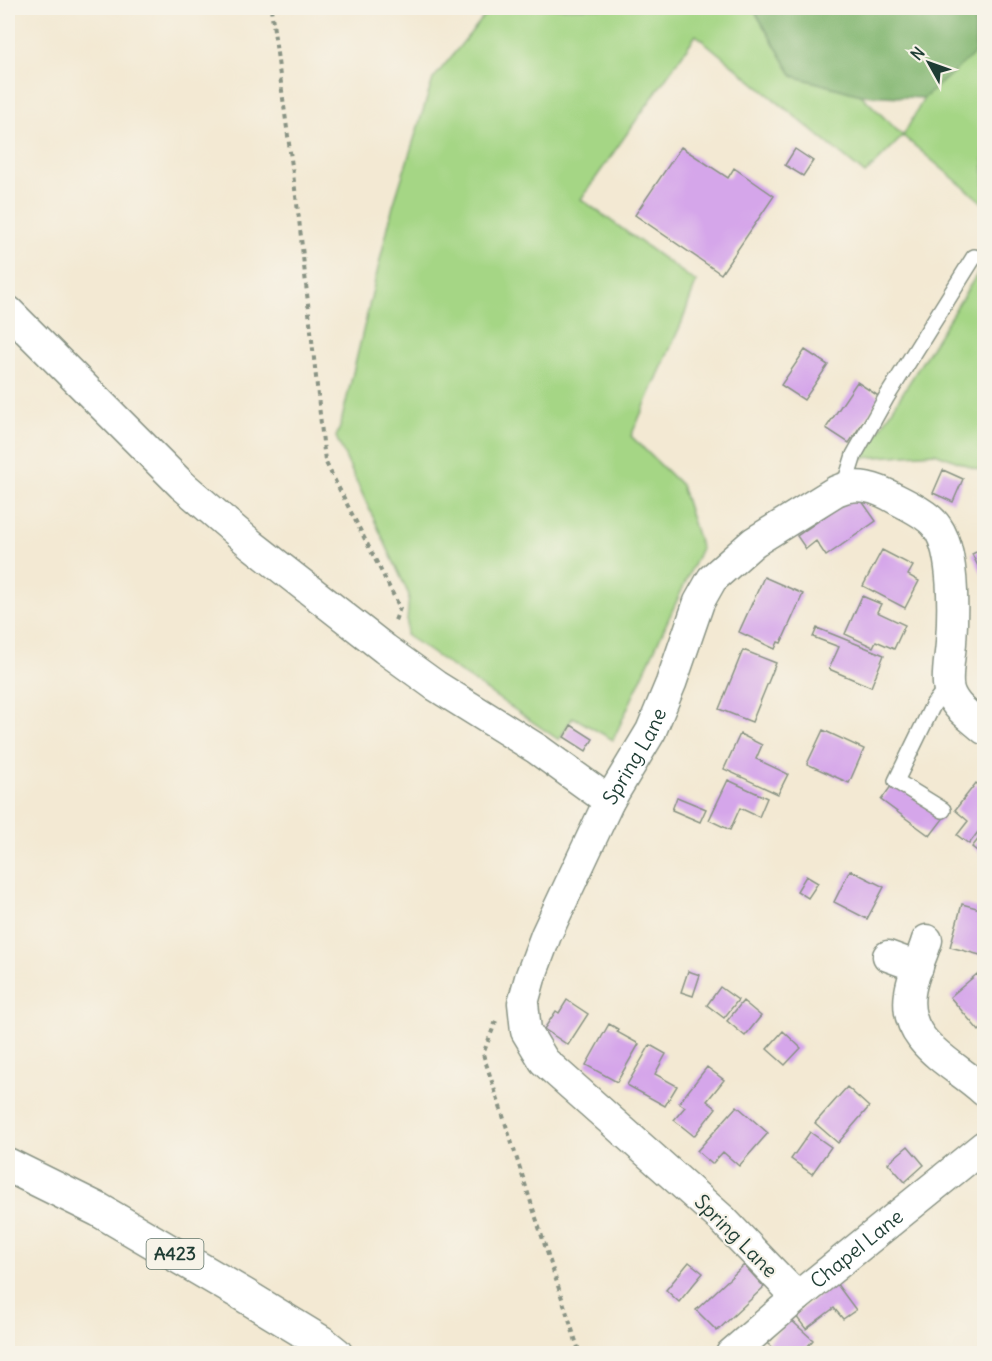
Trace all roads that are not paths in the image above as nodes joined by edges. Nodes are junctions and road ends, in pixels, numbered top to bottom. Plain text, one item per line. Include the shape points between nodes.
1 (974, 257) dead end
2 (8, 311) edge
3 (844, 487) junction
4 (948, 685) junction
5 (984, 729) edge
6 (609, 801) junction
7 (943, 810) dead end
8 (888, 956) dead end
9 (984, 1092) edge
10 (984, 1146) edge
11 (8, 1165) edge
12 (797, 1297) junction
13 (336, 1353) edge
14 (731, 1353) edge

1 - 3 lane via 886,398 854,455
2 - 6 street via 182,485 252,544 393,656 537,749
3 - 4 street via 863,485 888,495 937,526 947,551 951,580
3 - 6 street, Spring Lane via 754,542 712,579 699,602 651,731
4 - 5 street via 952,699
4 - 7 lane via 933,705 896,781
6 - 12 street, Spring Lane via 530,978 524,1003 526,1030 544,1060 722,1219
8 - 9 street via 923,953 910,992 909,1011 915,1030 927,1046
10 - 12 street, Chapel Lane
11 - 13 highway, A423 via 99,1210
12 - 14 street, Chapel Lane

